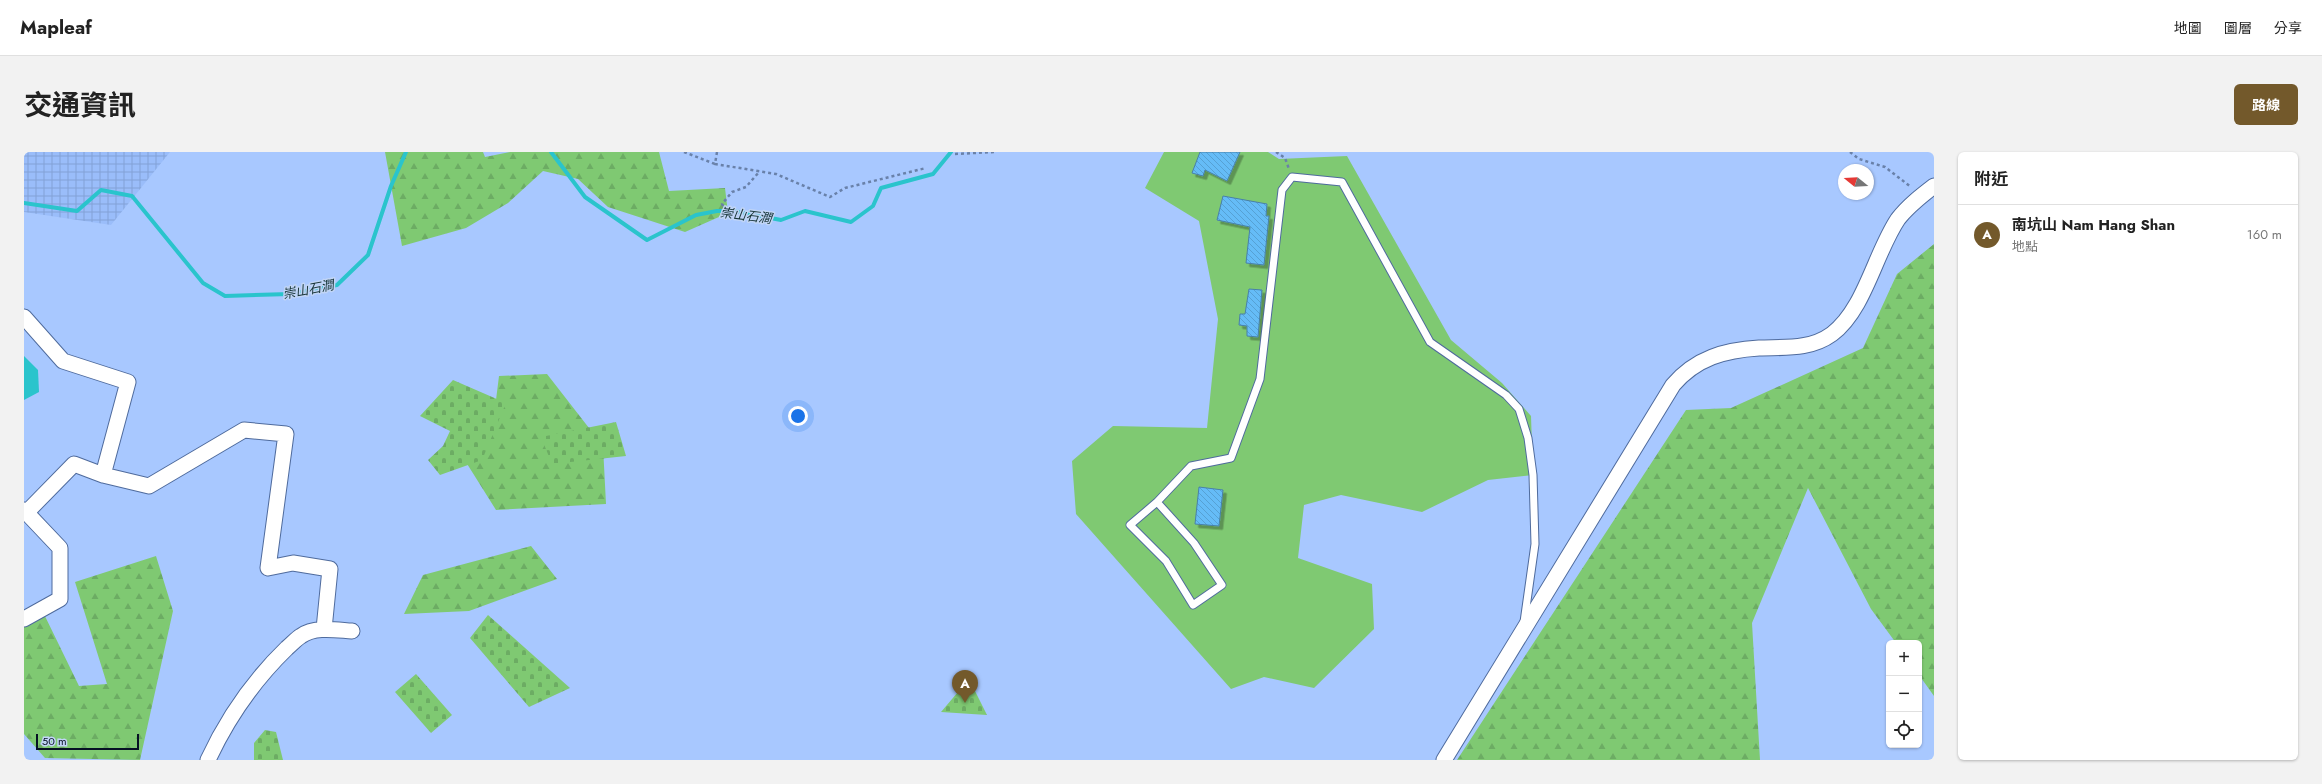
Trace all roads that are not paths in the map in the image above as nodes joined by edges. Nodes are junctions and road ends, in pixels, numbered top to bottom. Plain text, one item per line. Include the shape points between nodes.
1 (1932, 188) edge
2 (24, 317) edge
3 (103, 475) junction
4 (1157, 502) junction
5 (26, 511) edge
6 (24, 619) edge
7 (324, 629) junction
8 (352, 631) dead end
9 (1523, 631) junction
10 (208, 760) edge
11 (1444, 760) edge

1 - 9 street via 1898,219 1850,316 1831,334 1815,343 1800,347 1759,348 1724,353 1696,364 1680,377 1667,394
2 - 3 street via 63,361 128,382
3 - 5 street via 74,464
3 - 7 street via 150,486 244,430 286,434 268,568 293,563 330,569
4 - 4 lane via 1194,542 1222,585 1193,605 1166,562 1130,525
4 - 9 lane via 1191,466 1231,458 1260,379 1282,190 1292,177 1342,182 1430,342 1506,395 1519,409 1528,438 1533,475 1535,544
5 - 6 street via 60,548 60,599
7 - 8 street
7 - 10 street via 301,635 276,660 220,734
9 - 11 street

